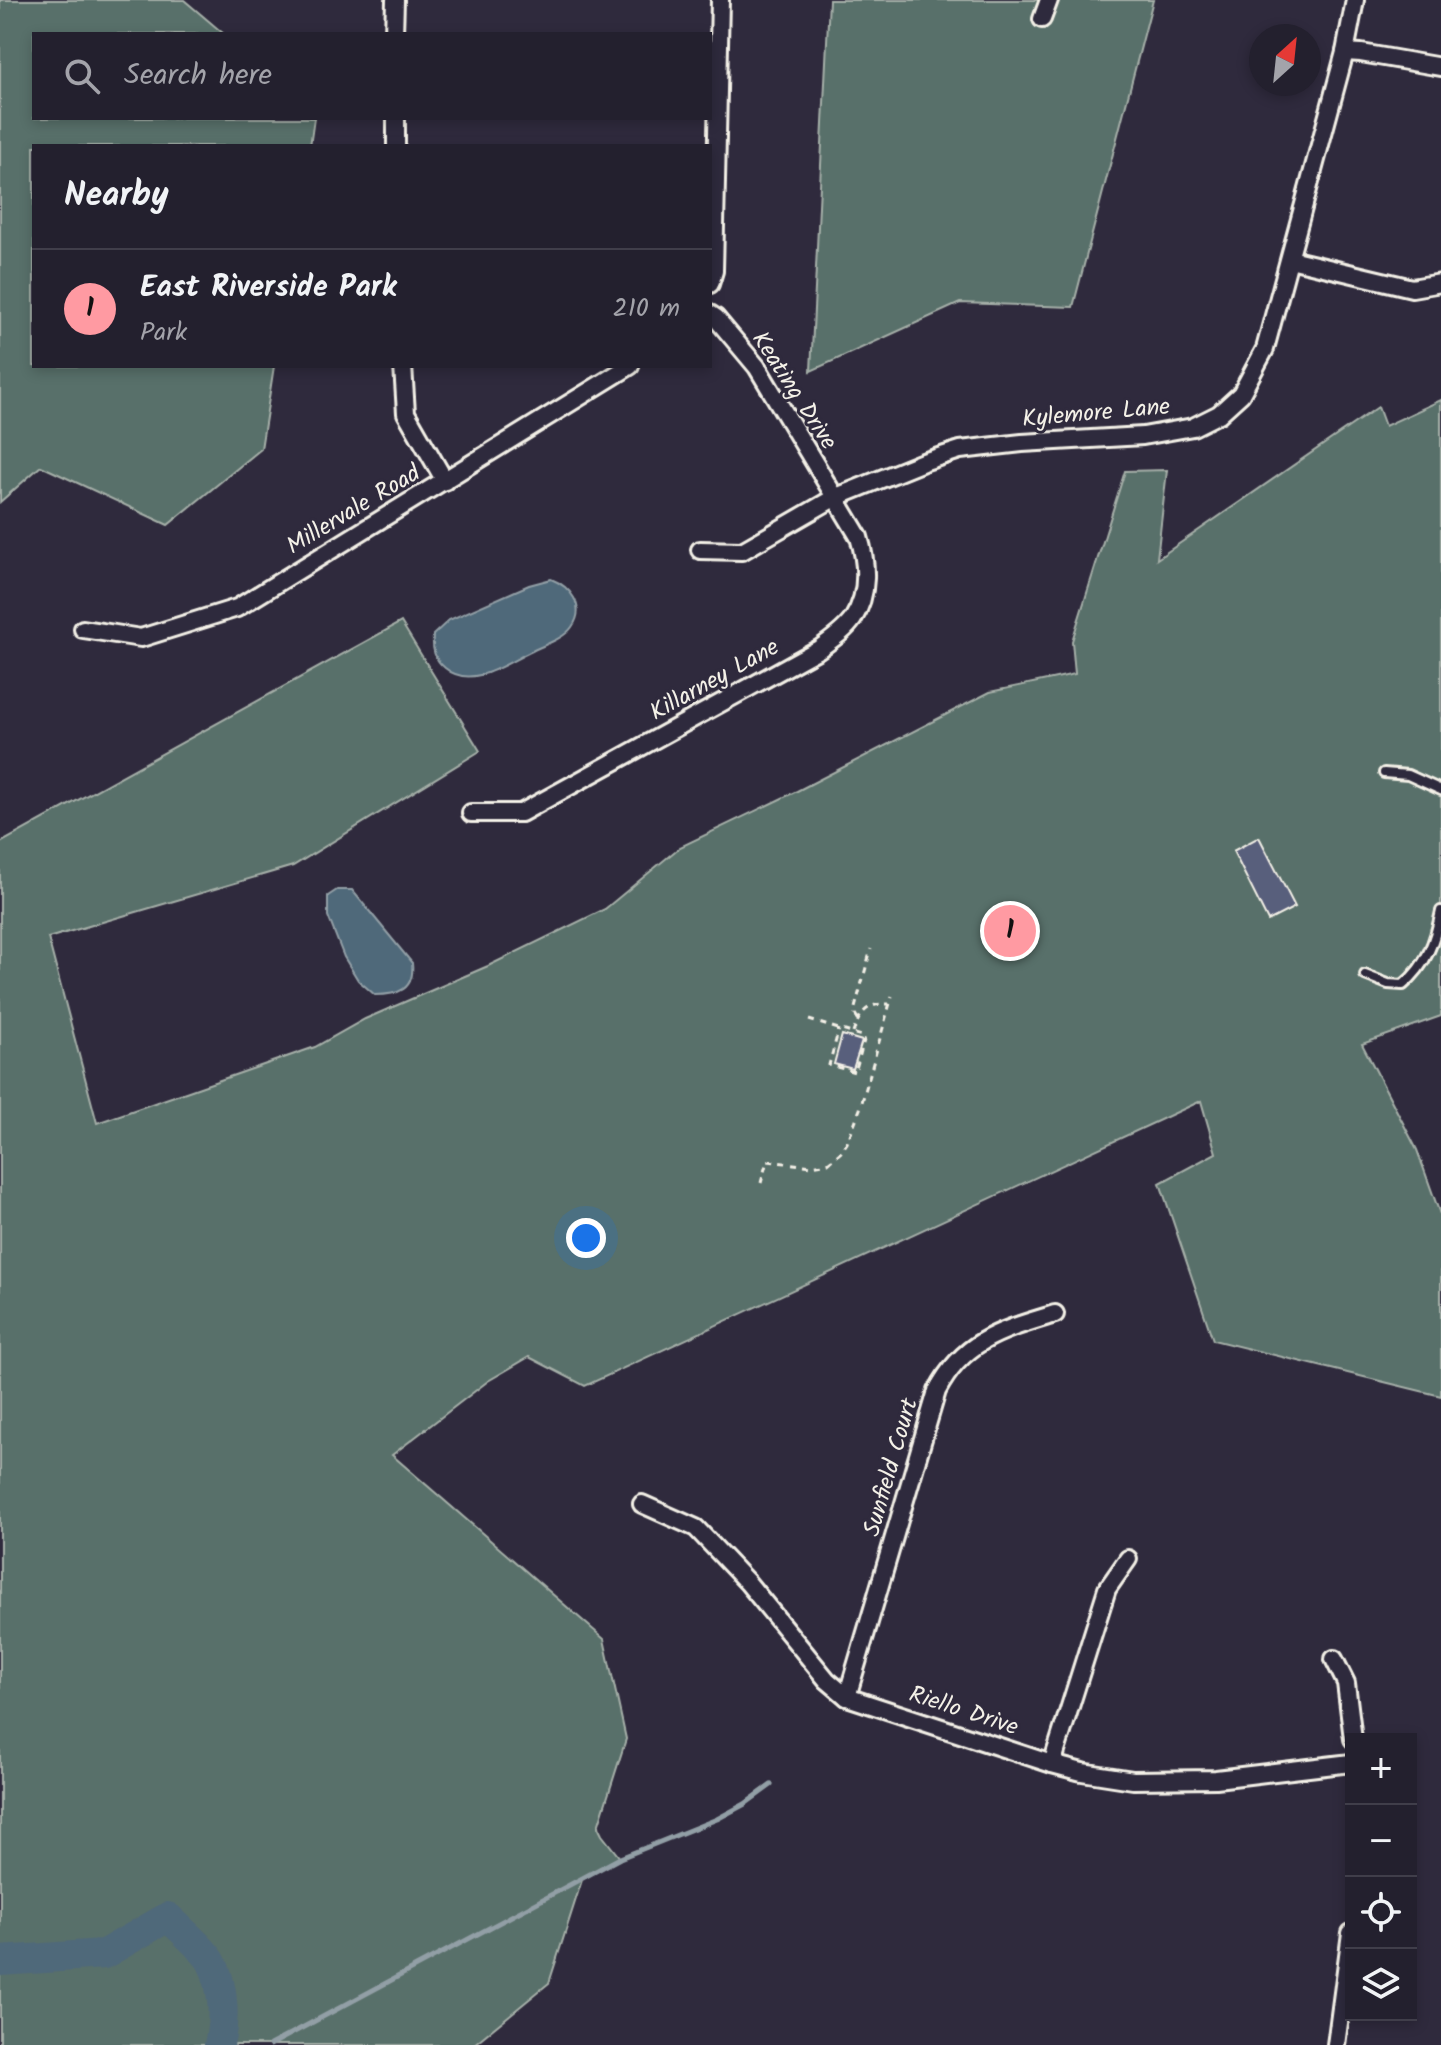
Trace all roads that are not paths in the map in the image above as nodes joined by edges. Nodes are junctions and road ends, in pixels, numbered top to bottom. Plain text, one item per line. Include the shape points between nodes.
1 (395, 0) edge
2 (720, 0) edge
3 (1049, 0) edge
4 (1355, 0) edge
5 (1042, 19) dead end
6 (394, 32) edge
7 (1345, 52) junction
8 (1441, 67) edge
9 (714, 118) edge
10 (396, 120) edge
11 (396, 144) edge
12 (1290, 259) junction
13 (712, 278) edge
14 (1441, 283) edge
15 (712, 315) edge
16 (403, 368) edge
17 (627, 368) edge
18 (445, 481) junction
19 (834, 498) junction
20 (700, 550) dead end
21 (83, 629) dead end
22 (1384, 773) dead end
23 (1441, 790) edge
24 (471, 813) dead end
25 (1441, 911) edge
26 (1365, 975) dead end
27 (1055, 1314) dead end
28 (642, 1504) dead end
29 (1128, 1559) dead end
30 (1334, 1659) dead end
31 (847, 1697) junction
32 (1352, 1733) edge
33 (1052, 1764) junction
34 (1345, 1764) edge
35 (1349, 1949) edge
36 (1336, 2045) edge

1 - 6 street
2 - 9 street
3 - 5 street
4 - 7 street, Kylemore Lane
7 - 8 street
7 - 12 street, Kylemore Lane
9 - 13 street
10 - 11 street
12 - 14 street via 1412,288
12 - 19 street, Kylemore Lane via 1265,349 1241,394 1219,414 1193,427 1143,436 960,450
15 - 19 street, Keating Drive via 757,367
16 - 18 street via 406,413
17 - 18 street, Millervale Road
18 - 21 street, Millervale Road via 237,608 141,638
19 - 20 street, Kylemore Lane via 742,551
19 - 24 street, Killarney Lane via 859,537 866,578 853,619 836,637 521,813
22 - 23 lane via 1408,775
25 - 26 lane via 1427,960 1413,977 1403,985
27 - 31 street, Sunfield Court via 992,1336 964,1352 947,1372
28 - 31 street, Riello Drive via 696,1528
29 - 33 street via 1107,1589
30 - 32 street via 1346,1683
31 - 33 street, Riello Drive
33 - 34 street, Riello Drive via 1133,1780 1216,1779
35 - 36 street

